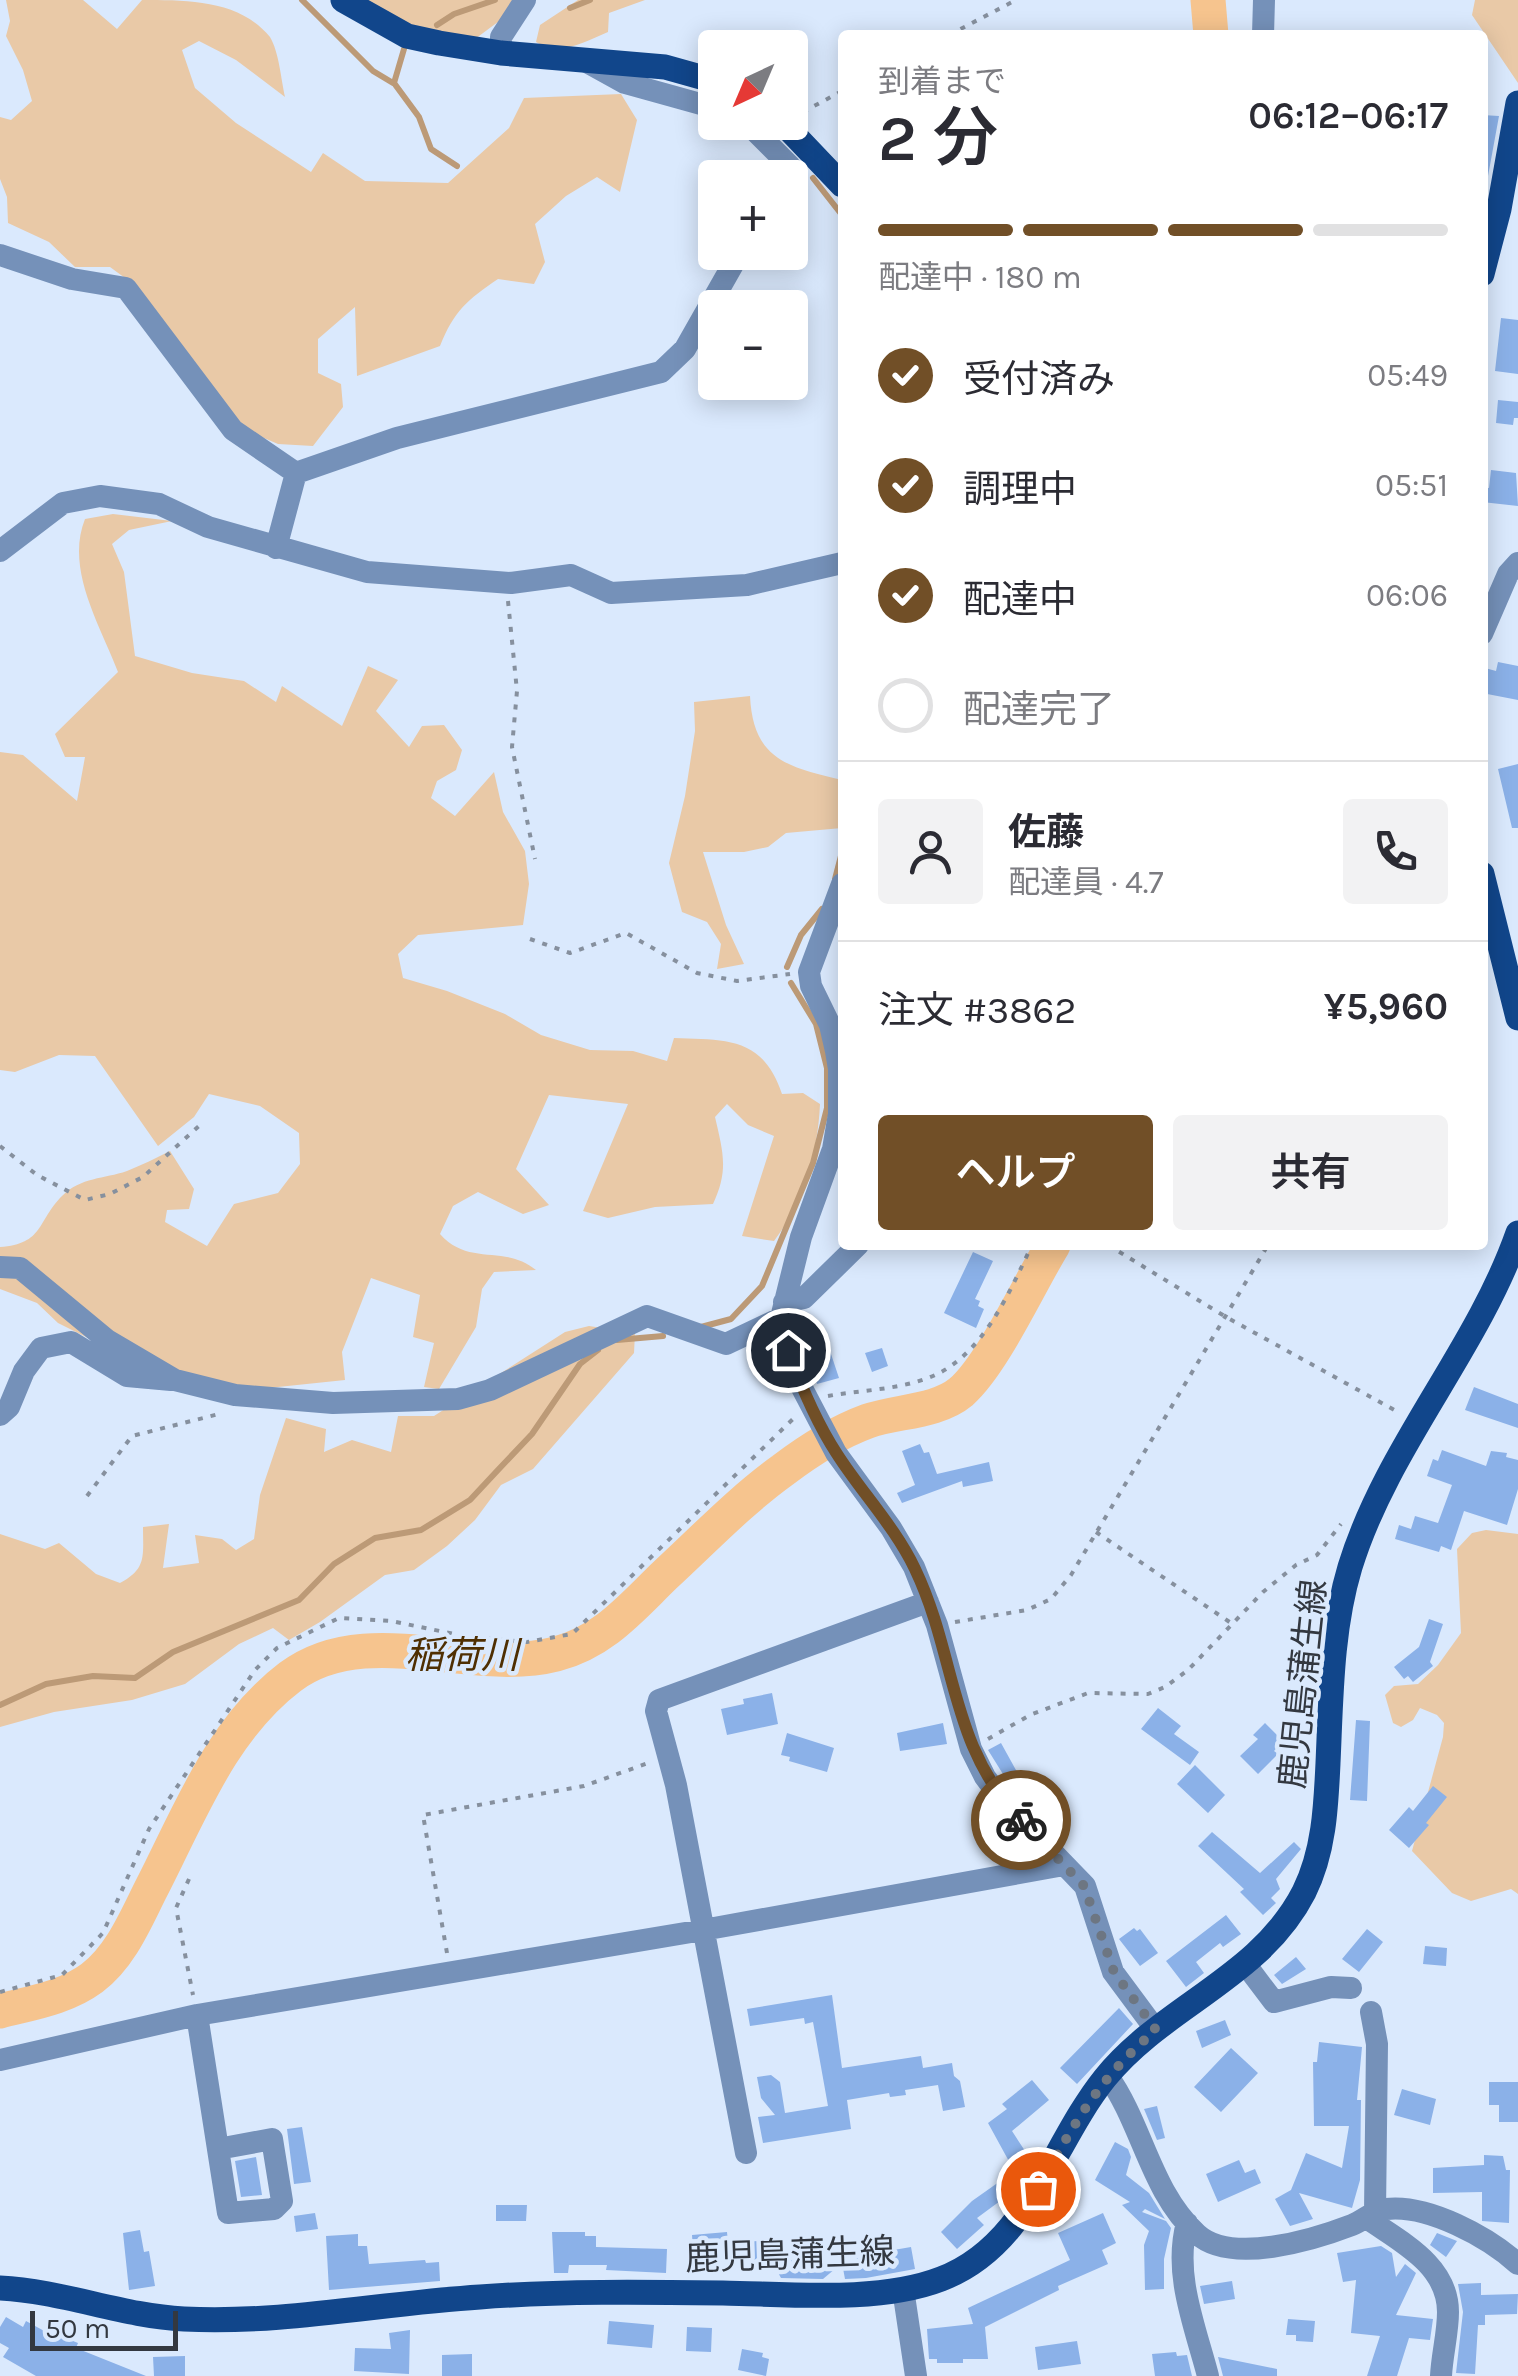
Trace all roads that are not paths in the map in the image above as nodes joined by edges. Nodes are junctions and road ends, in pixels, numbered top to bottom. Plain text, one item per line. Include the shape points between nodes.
1 (343, 0) edge
2 (524, 0) edge
3 (1264, 0) edge
4 (1262, 30) edge
5 (501, 53) junction
6 (584, 60) junction
7 (698, 77) edge
8 (698, 103) edge
9 (1518, 103) edge
10 (764, 140) edge
11 (799, 140) edge
12 (784, 160) edge
13 (838, 181) edge
14 (1488, 251) edge
15 (0, 254) edge
16 (730, 270) edge
17 (296, 473) junction
18 (276, 548) junction
19 (0, 551) edge
20 (1518, 563) edge
21 (838, 564) edge
22 (1488, 620) edge
23 (838, 895) edge
24 (1488, 898) edge
25 (1518, 1018) edge
26 (838, 1093) edge
27 (838, 1119) edge
28 (1518, 1233) edge
29 (853, 1250) edge
30 (0, 1267) edge
31 (782, 1310) junction
32 (179, 1381) junction
33 (0, 1415) edge
34 (928, 1602) junction
35 (1064, 1864) junction
36 (702, 1930) junction
37 (1246, 1965) junction
38 (1350, 1988) dead end
39 (1371, 2012) dead end
40 (197, 2015) junction
41 (1156, 2030) junction
42 (0, 2060) edge
43 (1107, 2075) junction
44 (218, 2149) dead end
45 (746, 2153) dead end
46 (1371, 2216) junction
47 (1187, 2224) junction
48 (1518, 2264) edge
49 (0, 2288) edge
50 (903, 2289) junction
51 (921, 2374) edge
52 (1208, 2376) edge
53 (1442, 2376) edge

1 - 5 main road via 407,36
2 - 5 street via 501,37
3 - 4 street
5 - 6 main road
6 - 7 main road
6 - 8 street via 626,83
9 - 14 main road
10 - 12 street
11 - 13 main road
15 - 17 street via 72,279 126,288 233,430
16 - 17 street via 685,348 661,372 397,438
17 - 18 street
18 - 19 street via 160,504 100,496 63,504
18 - 21 street via 367,572 507,583 572,575 611,593 747,585
20 - 22 street
23 - 26 street via 809,972 836,1051
24 - 25 main road
27 - 31 street
28 - 37 main road, 鹿児島蒲生線 via 1378,1502 1347,1580 1334,1654 1318,1858 1279,1933
29 - 31 street via 804,1298
30 - 32 street via 20,1268 107,1340
31 - 32 street via 726,1344 647,1316 490,1390 443,1402 333,1403 235,1395
31 - 34 street via 788,1350 810,1402 836,1453 891,1528
32 - 33 street via 128,1376 71,1342 41,1348
34 - 35 street via 971,1748 1003,1801
34 - 36 street via 659,1700
35 - 36 street
35 - 41 street via 1084,1886 1114,1972
36 - 40 street
36 - 45 street
37 - 38 street via 1274,2002
37 - 41 main road, 鹿児島蒲生線
39 - 46 street via 1377,2044
40 - 42 street
40 - 44 street
41 - 43 main road, 鹿児島蒲生線
43 - 47 street via 1166,2198
43 - 50 main road, 鹿児島蒲生線 via 1029,2203 997,2241 947,2278
46 - 47 street via 1334,2232 1248,2250 1222,2249
46 - 48 street via 1387,2208 1450,2222
46 - 53 street via 1436,2273 1448,2309
47 - 52 street via 1180,2248 1184,2284
49 - 50 main road, 鹿児島蒲生線 via 192,2320 481,2296 786,2296
50 - 51 street

